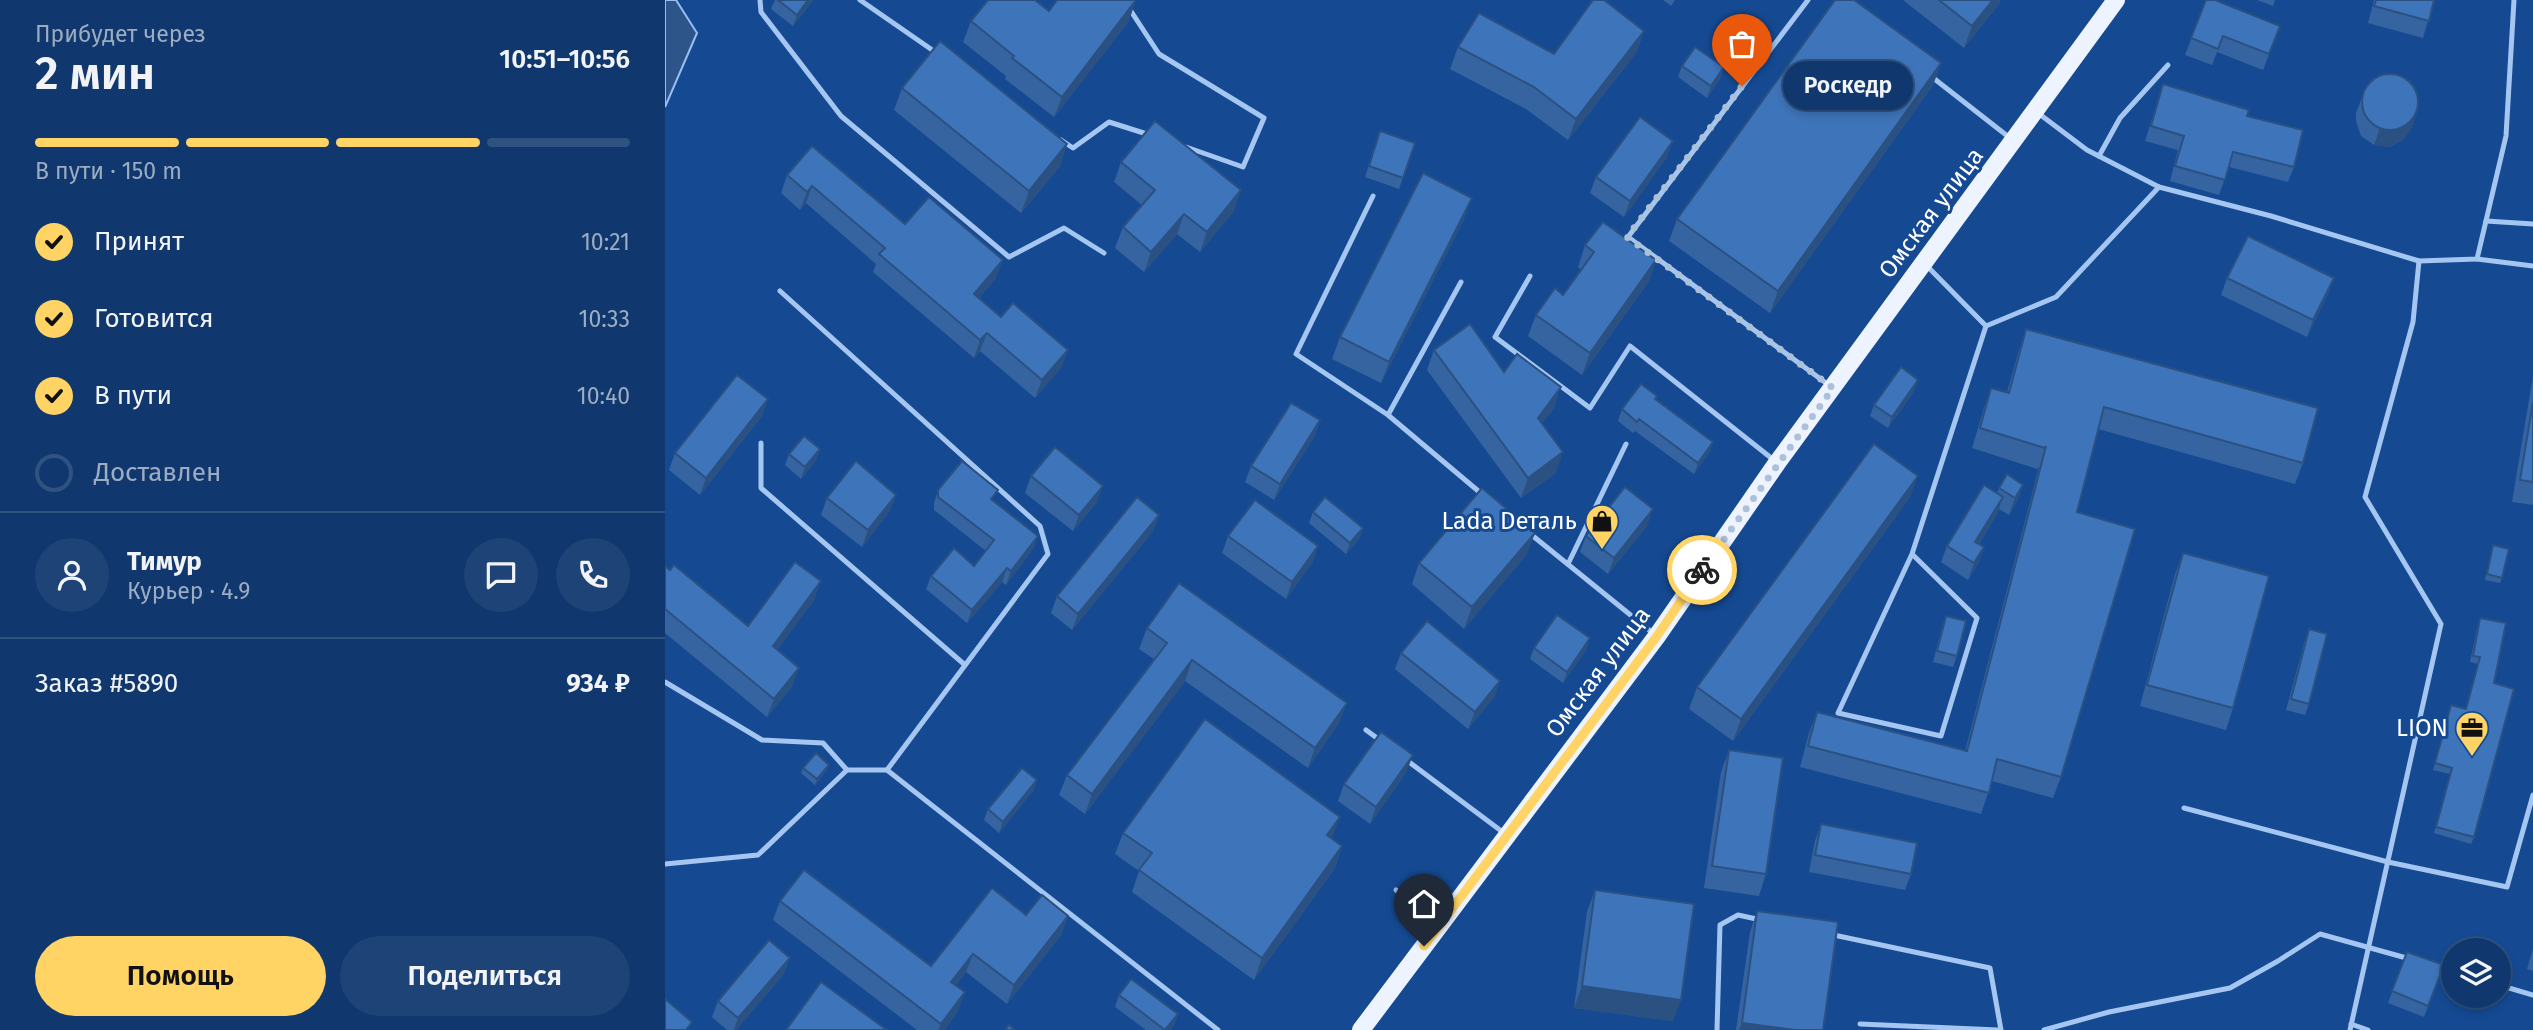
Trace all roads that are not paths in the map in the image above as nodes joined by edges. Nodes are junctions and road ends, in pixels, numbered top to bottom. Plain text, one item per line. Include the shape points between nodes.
1 (760, 0) edge
2 (860, 0) edge
3 (1120, 0) edge
4 (1808, 0) edge
5 (2116, 0) edge
6 (2514, 0) edge
7 (950, 62) edge
8 (2168, 65) dead end
9 (1929, 75) edge
10 (2036, 111) junction
11 (1051, 132) edge
12 (1157, 138) edge
13 (2014, 142) junction
14 (1182, 146) edge
15 (2099, 156) junction
16 (2159, 187) junction
17 (1373, 196) dead end
18 (2486, 221) junction
19 (2533, 224) edge
20 (1104, 253) dead end
21 (2477, 259) junction
22 (2419, 261) junction
23 (1924, 262) junction
24 (2533, 265) edge
25 (1530, 276) dead end
26 (1461, 282) dead end
27 (780, 291) dead end
28 (1986, 326) junction
29 (1833, 388) junction
30 (1388, 415) junction
31 (761, 443) dead end
32 (1626, 444) dead end
33 (1777, 463) junction
34 (1492, 502) edge
35 (1521, 526) edge
36 (1912, 554) junction
37 (1568, 565) junction
38 (1657, 636) junction
39 (965, 665) junction
40 (665, 681) edge
41 (1366, 730) dead end
42 (1387, 745) edge
43 (1397, 753) edge
44 (847, 770) junction
45 (887, 770) junction
46 (2533, 795) edge
47 (2183, 808) dead end
48 (1507, 835) junction
49 (2388, 862) junction
50 (665, 864) edge
51 (1396, 890) dead end
52 (1765, 921) edge
53 (1440, 925) junction
54 (1818, 932) edge
55 (2369, 946) junction
56 (2417, 961) edge
57 (2429, 964) edge
58 (2441, 968) edge
59 (2511, 989) edge
60 (2533, 995) edge
61 (1860, 1024) dead end
62 (2351, 1027) edge
63 (1214, 1029) edge
64 (1361, 1030) edge
65 (1717, 1030) edge
66 (1999, 1030) edge
67 (2044, 1030) edge
68 (2368, 1030) edge

1 - 20 lane via 761,12 841,116 1009,257 1064,228
2 - 7 lane
3 - 14 lane via 1159,54 1264,118 1243,167
4 - 29 lane via 1627,237
5 - 10 main road, Омская улица
6 - 18 lane via 2506,136
8 - 15 lane via 2120,118
9 - 13 lane
10 - 13 main road, Омская улица
10 - 15 lane
11 - 12 lane via 1073,148 1109,122
13 - 23 main road, Омская улица
15 - 16 lane
16 - 22 lane
16 - 28 lane via 2056,297
17 - 30 lane via 1296,354
18 - 19 lane
18 - 21 lane
21 - 22 lane
21 - 24 lane
22 - 49 lane via 2413,322 2365,497 2441,624
23 - 28 lane
23 - 29 main road, Омская улица
25 - 33 lane via 1495,337 1590,408 1630,346
26 - 30 lane
27 - 39 lane via 1040,526 1048,554
28 - 36 lane
29 - 33 main road, Омская улица
30 - 34 lane
31 - 39 lane via 761,488
32 - 37 lane
33 - 38 main road, Омская улица
35 - 37 lane
36 - 36 lane via 1977,618 1941,736 1839,713
37 - 38 lane
38 - 48 main road, Омская улица
39 - 45 lane
40 - 44 lane via 762,740 823,743
41 - 42 lane
43 - 48 lane
44 - 45 lane
44 - 50 lane via 758,855
45 - 63 lane
46 - 49 lane via 2507,887
47 - 49 lane
48 - 53 main road, Омская улица
49 - 55 lane
51 - 53 lane
52 - 65 lane via 1738,915 1720,925
53 - 64 main road, Омская улица
54 - 66 lane via 1990,968
55 - 56 lane
55 - 62 lane
55 - 67 lane via 2319,934 2230,988
57 - 58 lane
59 - 60 lane
61 - 66 lane
62 - 68 lane

